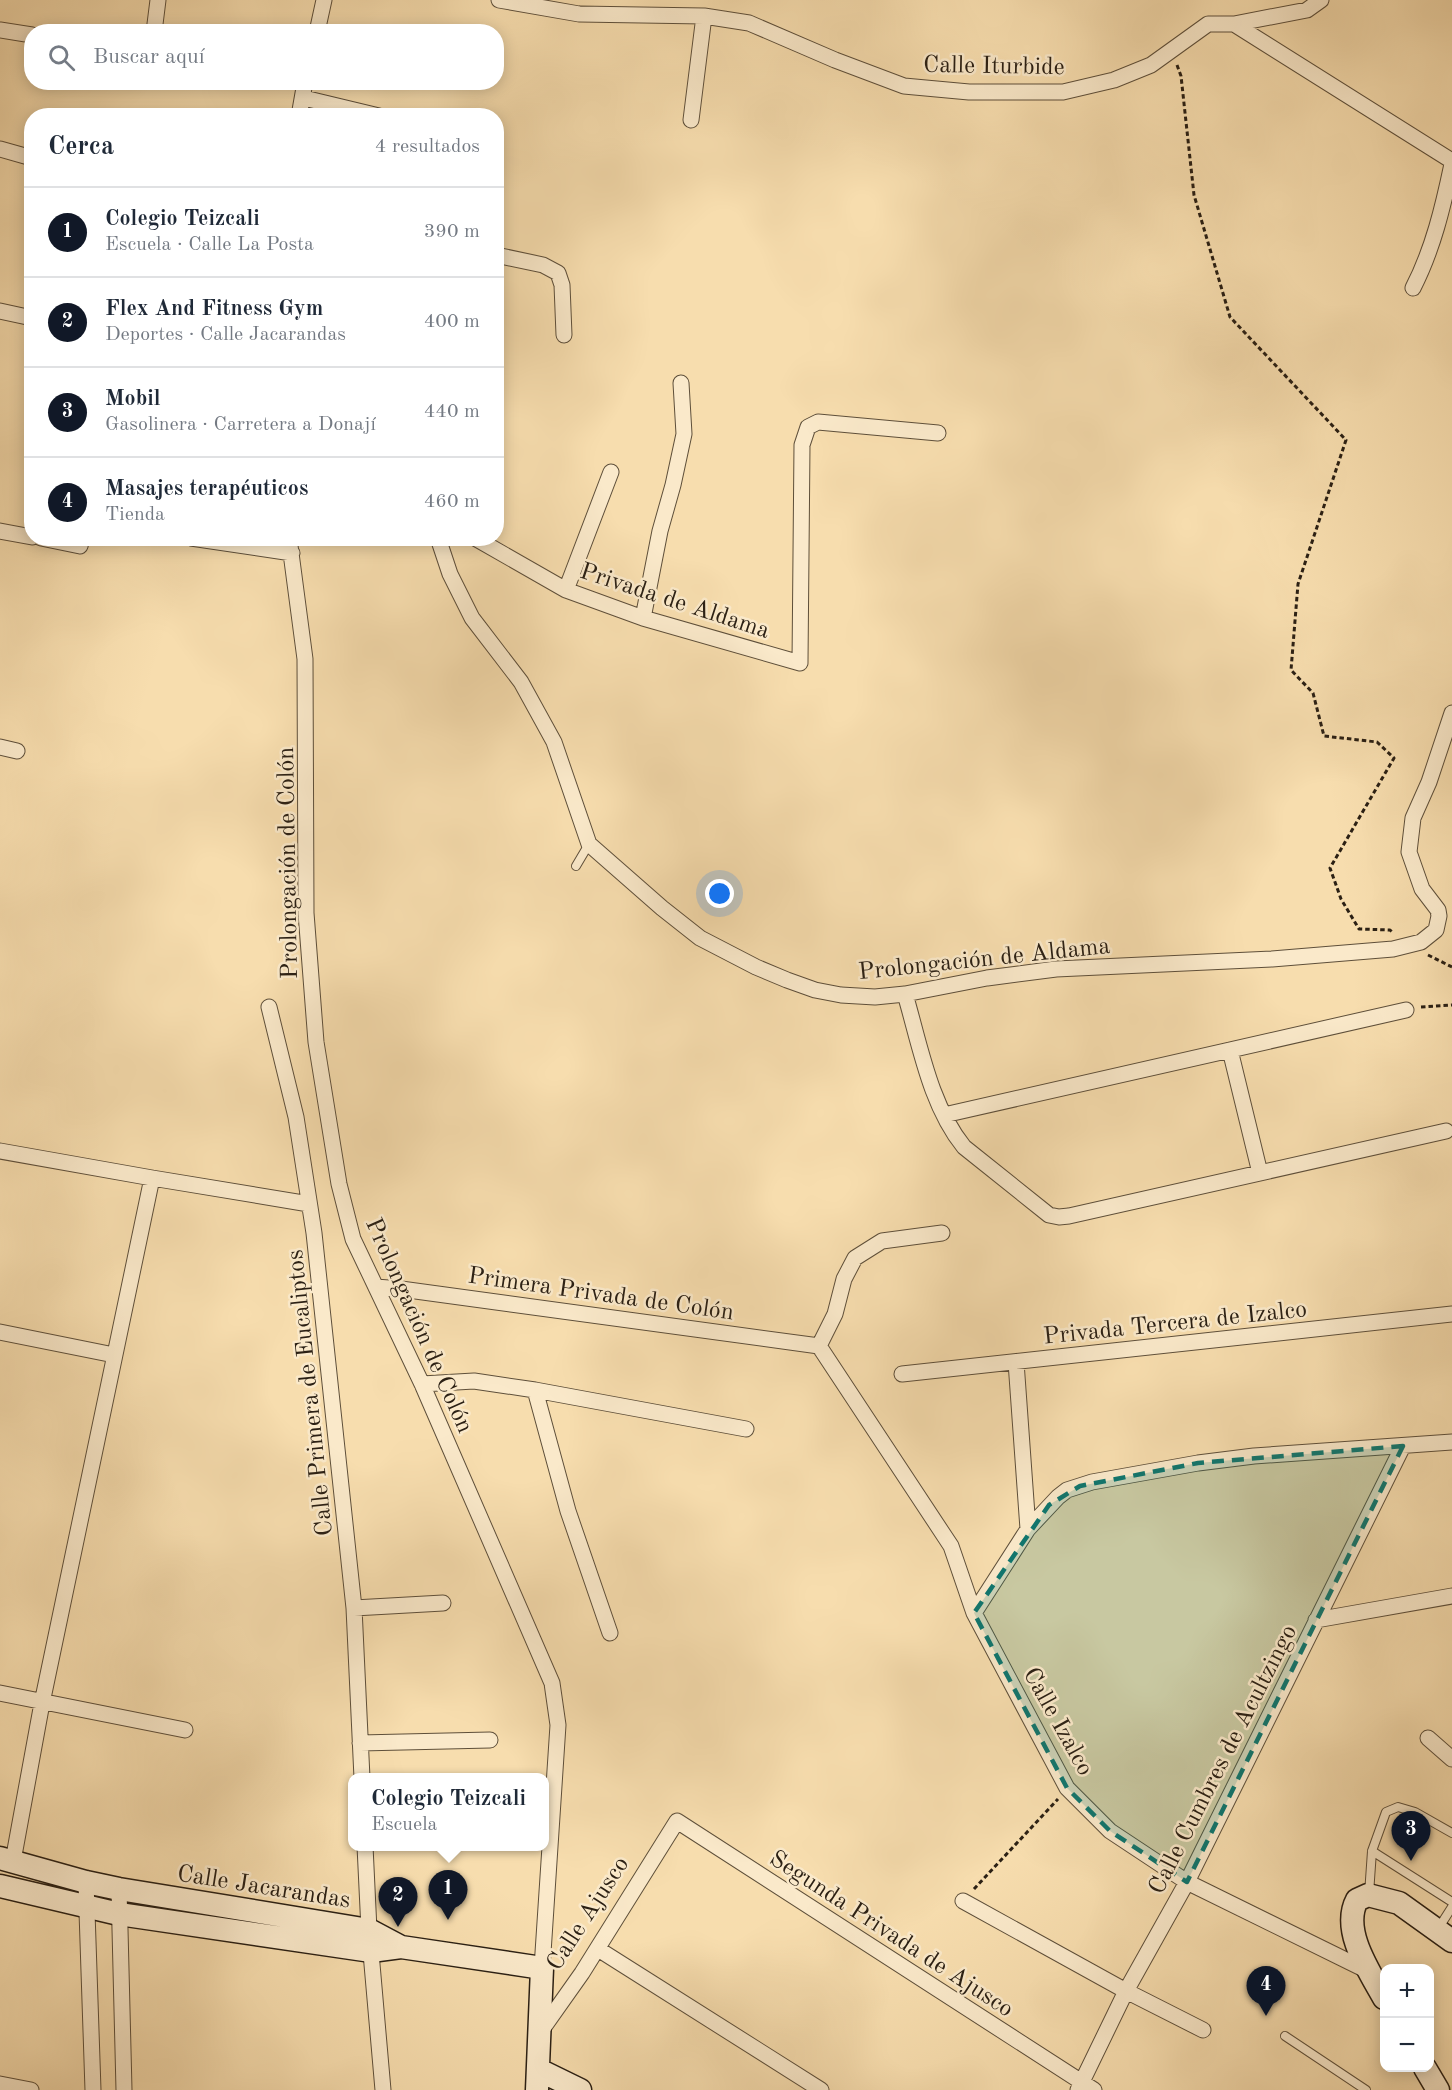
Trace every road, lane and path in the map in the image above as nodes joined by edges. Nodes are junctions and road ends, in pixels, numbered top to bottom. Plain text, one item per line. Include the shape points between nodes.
1 (158, 0) edge
2 (324, 0) edge
3 (499, 0) edge
4 (1321, 0) edge
5 (617, 7) edge
6 (704, 15) junction
7 (155, 24) edge
8 (319, 24) edge
9 (1234, 24) junction
10 (0, 30) edge
11 (24, 34) edge
12 (1171, 49) junction
13 (304, 90) edge
14 (301, 108) edge
15 (356, 108) edge
16 (691, 120) dead end
17 (0, 149) edge
18 (24, 156) edge
19 (1452, 163) edge
20 (504, 257) edge
21 (1413, 288) dead end
22 (0, 311) edge
23 (24, 316) edge
24 (564, 335) dead end
25 (681, 383) dead end
26 (938, 432) dead end
27 (611, 472) dead end
28 (0, 531) edge
29 (24, 536) edge
30 (290, 546) edge
31 (441, 546) edge
32 (489, 546) edge
33 (566, 590) junction
34 (643, 618) junction
35 (1452, 713) edge
36 (0, 747) edge
37 (17, 751) dead end
38 (589, 844) junction
39 (576, 866) dead end
40 (1407, 947) junction
41 (905, 994) junction
42 (1452, 1005) edge
43 (269, 1007) dead end
44 (1406, 1010) joint
45 (1230, 1050) junction
46 (944, 1115) junction
47 (1446, 1131) dead end
48 (0, 1151) edge
49 (1260, 1173) junction
50 (152, 1178) junction
51 (309, 1204) junction
52 (942, 1233) dead end
53 (376, 1287) junction
54 (1452, 1314) edge
55 (0, 1332) edge
56 (819, 1346) junction
57 (114, 1355) junction
58 (1016, 1362) junction
59 (902, 1374) dead end
60 (422, 1384) junction
61 (534, 1390) junction
62 (746, 1429) dead end
63 (1452, 1442) edge
64 (1403, 1446) junction
65 (1028, 1529) junction
66 (1452, 1596) edge
67 (443, 1603) dead end
68 (354, 1608) junction
69 (974, 1613) junction
70 (1316, 1620) junction
71 (610, 1633) dead end
72 (0, 1693) edge
73 (42, 1703) junction
74 (185, 1730) dead end
75 (1428, 1738) dead end
76 (490, 1740) dead end
77 (360, 1743) junction
78 (1452, 1759) edge
79 (362, 1773) edge
80 (1067, 1788) junction
81 (677, 1821) joint
82 (1452, 1833) edge
83 (365, 1851) edge
84 (1372, 1851) junction
85 (7, 1859) edge
86 (86, 1882) junction
87 (1187, 1882) junction
88 (0, 1886) edge
89 (119, 1889) junction
90 (1368, 1895) junction
91 (963, 1901) joint
92 (1452, 1905) edge
93 (86, 1907) junction
94 (119, 1914) junction
95 (1445, 1935) edge
96 (370, 1940) junction
97 (598, 1948) junction
98 (542, 1968) junction
99 (1368, 1971) junction
100 (1126, 1991) junction
101 (1380, 1991) edge
102 (1203, 2030) dead end
103 (541, 2031) junction
104 (1285, 2036) dead end
105 (1428, 2072) edge
106 (538, 2080) edge
107 (0, 2084) edge
108 (1085, 2088) edge
109 (31, 2090) edge
110 (93, 2090) edge
111 (124, 2090) edge
112 (383, 2090) edge
113 (580, 2090) edge
114 (821, 2090) edge
115 (1366, 2090) edge
116 (1438, 2090) edge

1 - 7 street
2 - 8 street
3 - 5 street, Calle Iturbide via 579,14
4 - 9 street, Calle Iturbide via 1307,10
5 - 6 street, Calle Iturbide
6 - 12 street, Calle Iturbide via 749,23 904,86 969,92 1063,92 1114,80 1151,65
6 - 16 street
9 - 12 street, Calle Iturbide via 1208,24
9 - 19 street
10 - 11 street
12 - 40 path via 1180,76 1194,195 1230,317 1346,440 1298,584 1291,670 1313,693 1324,736 1377,742 1394,758 1330,868 1341,899 1359,929 1390,930
13 - 14 street
13 - 15 street
17 - 18 street
19 - 21 street via 1433,240
20 - 24 street via 543,265 558,273
22 - 23 street
25 - 34 street via 684,434
26 - 34 street, Privada de Aldama via 818,422 808,427 802,445 800,663
27 - 33 street
28 - 29 street
30 - 53 street, Prolongación de Colón via 304,659 306,913 316,1042 339,1184 353,1239
31 - 38 street, Prolongación de Aldama via 472,618 521,682 554,742
32 - 33 street, Privada de Aldama
33 - 34 street, Privada de Aldama
35 - 40 street, Prolongación de Aldama via 1413,818 1409,852 1422,889 1438,909 1439,922 1431,935
36 - 37 street
38 - 39 lane
38 - 41 street, Prolongación de Aldama via 679,923 756,967 796,984 841,995
40 - 41 street, Prolongación de Aldama via 1272,959 1056,969
41 - 46 street
42 - 44 path
43 - 51 street, Calle Primera de Eucaliptos via 296,1117
44 - 45 street
45 - 46 street
45 - 49 street
46 - 49 street via 964,1147 1042,1210 1059,1217
47 - 49 street
48 - 50 street
50 - 51 street
50 - 57 street
51 - 68 street, Calle Primera de Eucaliptos
52 - 56 street via 882,1241 855,1258
53 - 56 street, Primera Privada de Colón
53 - 60 street, Prolongación de Colón
54 - 58 street, Privada Tercera de Izalco
55 - 57 street
56 - 69 street, Calle Izalco via 951,1546
57 - 73 street
58 - 59 street, Privada Tercera de Izalco
58 - 65 street
60 - 61 street via 474,1381
60 - 98 street, Prolongación de Colón via 552,1683 558,1725
61 - 62 street
61 - 71 street via 568,1511
63 - 64 street
64 - 65 street via 1254,1456 1092,1482 1067,1490
64 - 70 street, Calle Cumbres de Acultzingo
65 - 69 street
66 - 70 street
67 - 68 street
68 - 77 street, Calle Primera de Eucaliptos
69 - 80 street, Calle Izalco
70 - 87 street, Calle Cumbres de Acultzingo
72 - 73 street
73 - 74 street
73 - 85 street
75 - 78 street
76 - 77 street
77 - 79 street, Calle Primera de Eucaliptos
80 - 87 street, Calle Izalco via 1110,1831
80 - 91 path
81 - 97 street, Calle Ajusco
81 - 108 street, Segunda Privada de Ajusco
82 - 84 lane via 1398,1807 1386,1812
83 - 96 street
84 - 90 lane
84 - 92 lane
85 - 86 main road, Calle Jacarandas
86 - 89 main road, Calle Jacarandas
86 - 93 street
87 - 99 street, Calle Izalco
87 - 100 street, Calle Cumbres de Acultzingo
88 - 93 main road, Calle Jacarandas
89 - 94 street
89 - 96 main road, Calle Jacarandas
90 - 95 main road via 1399,1903
90 - 99 main road via 1357,1900 1351,1925
91 - 100 street
92 - 95 lane
93 - 94 main road, Calle Jacarandas
93 - 110 street
94 - 96 main road, Calle Jacarandas
94 - 111 street
96 - 98 main road, Calle Jacarandas
96 - 112 street
97 - 103 street, Calle Ajusco
97 - 114 street
98 - 103 main road, Calle Ajusco
99 - 101 main road
100 - 102 street
100 - 108 street, Calle Cumbres de Acultzingo
103 - 106 main road, Calle Ajusco
104 - 115 lane
105 - 116 main road
106 - 113 main road
107 - 109 street

